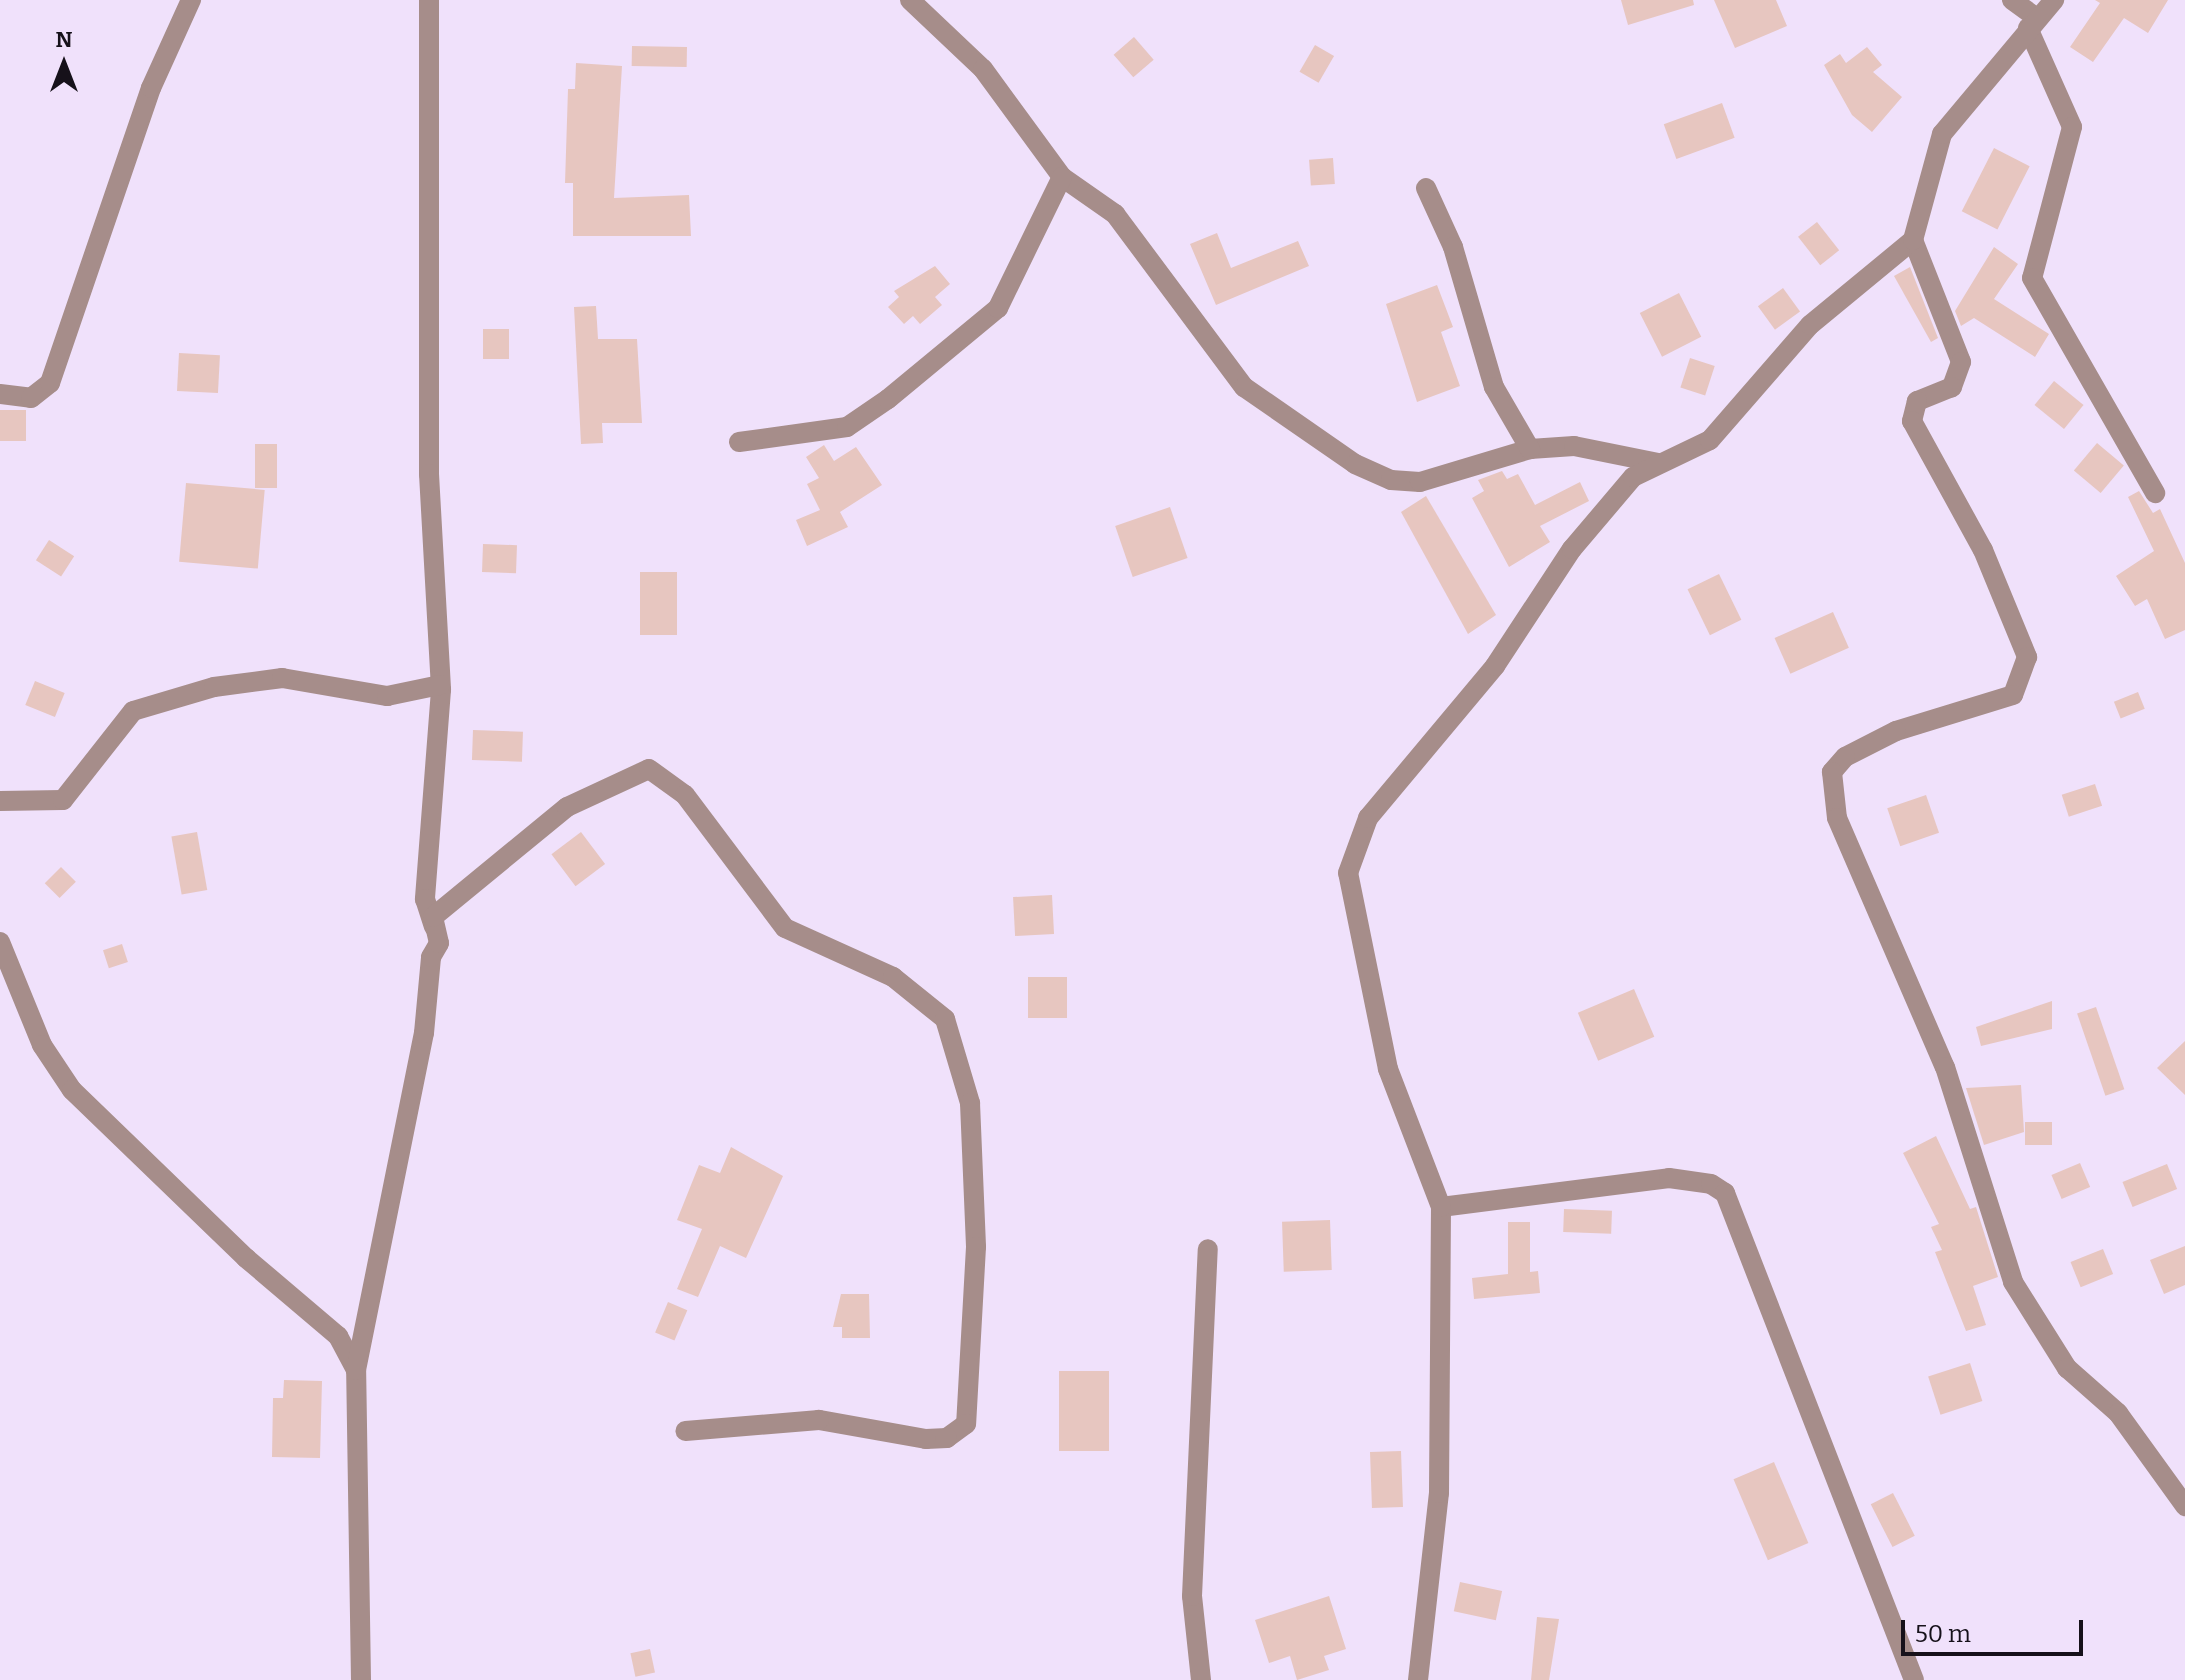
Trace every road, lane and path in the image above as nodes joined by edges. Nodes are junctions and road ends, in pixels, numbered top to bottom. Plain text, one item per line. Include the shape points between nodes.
1 (191, 0) edge
2 (429, 0) edge
3 (910, 0) edge
4 (2012, 0) edge
5 (2054, 0) edge
6 (2033, 23) junction
7 (1062, 177) junction
8 (1426, 188) dead end
9 (1913, 240) junction
10 (0, 394) edge
11 (739, 442) dead end
12 (1530, 449) junction
13 (1658, 463) junction
14 (2155, 493) dead end
15 (440, 685) junction
16 (0, 801) edge
17 (0, 942) edge
18 (439, 943) junction
19 (1441, 1207) junction
20 (1208, 1249) dead end
21 (356, 1370) junction
22 (685, 1431) dead end
23 (2185, 1506) edge
24 (361, 1680) edge
25 (1201, 1680) edge
26 (1418, 1680) edge
27 (1914, 1680) edge

1 - 10 street via 151,88 50,383 31,398
2 - 15 street via 429,474
3 - 7 street via 983,69
4 - 6 street
5 - 6 street
6 - 9 street via 1942,134
6 - 14 street via 2072,127 2032,278
7 - 11 street via 998,308 901,389 847,427
7 - 12 street via 1115,214 1244,387 1355,464 1391,480 1420,482
8 - 12 street via 1453,247 1494,387
9 - 13 street via 1810,325 1735,419 1710,440
9 - 23 street via 1961,362 1952,387 1917,401 1912,421 1983,550 2027,657 2013,695 1896,731 1845,757 1832,772 1837,818 1945,1067 2013,1282 2067,1368 2118,1413
12 - 13 street via 1574,446
13 - 19 street via 1633,477 1572,549 1495,666 1368,818 1348,873 1388,1069
15 - 16 street via 387,696 282,678 214,687 133,711 63,800
15 - 18 street via 425,899
17 - 21 street via 42,1045 72,1090 246,1258 338,1336
18 - 21 street
18 - 22 street via 433,917 567,807 656,769 685,795 785,928 893,977 945,1019 970,1103 976,1247 966,1424 947,1438 926,1439 819,1420
19 - 26 street via 1439,1493
19 - 27 street via 1669,1178 1725,1193
20 - 25 street via 1192,1596
21 - 24 street

